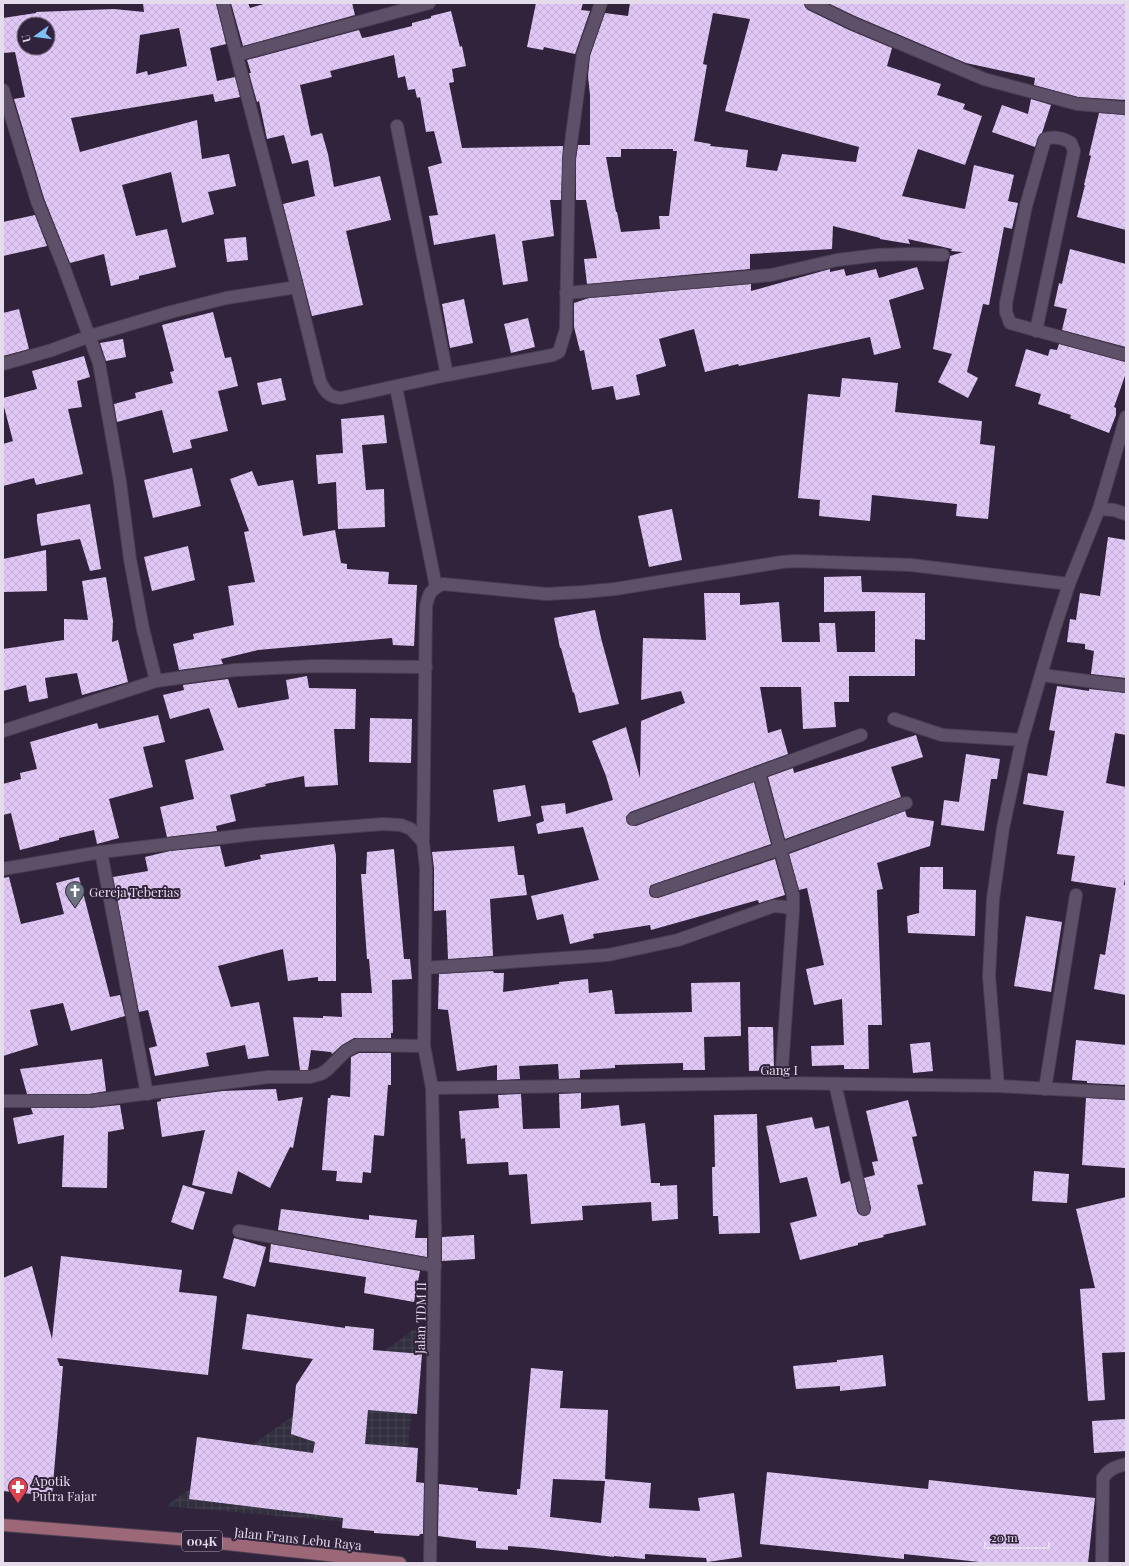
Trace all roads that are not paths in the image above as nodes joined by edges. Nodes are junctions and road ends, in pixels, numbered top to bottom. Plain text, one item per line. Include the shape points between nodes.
1 (223, 3) edge
2 (429, 3) edge
3 (601, 3) edge
4 (811, 3) edge
5 (237, 55) junction
6 (3, 90) edge
7 (1126, 108) edge
8 (397, 126) dead end
9 (943, 255) dead end
10 (297, 287) junction
11 (566, 293) junction
12 (1036, 331) junction
13 (90, 336) junction
14 (1126, 356) edge
15 (3, 364) edge
16 (447, 375) junction
17 (396, 387) junction
18 (1126, 417) edge
19 (1100, 509) junction
20 (1126, 514) edge
21 (1069, 584) junction
22 (436, 587) junction
23 (426, 667) junction
24 (1042, 675) junction
25 (156, 681) junction
26 (1126, 686) edge
27 (894, 719) dead end
28 (3, 731) edge
29 (861, 735) dead end
30 (1022, 740) junction
31 (759, 773) junction
32 (906, 803) dead end
33 (633, 819) dead end
34 (423, 842) junction
35 (780, 849) junction
36 (101, 852) junction
37 (3, 869) edge
38 (656, 891) dead end
39 (1076, 895) dead end
40 (793, 910) junction
41 (425, 968) junction
42 (424, 1046) junction
43 (781, 1083) junction
44 (835, 1084) junction
45 (998, 1086) junction
46 (432, 1088) junction
47 (1044, 1089) junction
48 (1126, 1093) edge
49 (147, 1094) junction
50 (3, 1100) edge
51 (864, 1209) dead end
52 (239, 1231) dead end
53 (434, 1266) junction
54 (1126, 1464) edge
55 (3, 1525) edge
56 (400, 1563) edge
57 (430, 1563) edge
58 (1102, 1563) edge

1 - 5 street
2 - 5 street
3 - 11 street via 583,54 569,158
4 - 7 street via 984,79 1077,104
5 - 10 street
6 - 13 street via 36,201
8 - 16 street
9 - 11 street via 878,255 837,260 771,274
10 - 13 street via 226,298
10 - 17 street via 320,381 325,391 341,398
11 - 16 street via 566,329 558,352
12 - 12 street via 1074,151 1071,143 1061,138 1046,139 1026,206 1006,303 1010,323
12 - 14 street
13 - 15 street
13 - 25 street via 99,363 120,482 130,558
16 - 17 street
17 - 22 street
18 - 19 street
19 - 20 street
19 - 21 street
21 - 22 street via 911,565 797,561 583,592 546,594 443,584
21 - 24 street
22 - 23 street, Jalan TDM II via 429,594 426,606
23 - 25 street via 310,666 235,670
23 - 34 street, Jalan TDM II
24 - 26 street
24 - 30 street
25 - 28 street
27 - 30 street via 942,735
29 - 31 street
30 - 45 street via 1003,828 993,899 989,976
31 - 33 street
31 - 35 street
32 - 35 street
34 - 36 street via 411,829 401,824 383,824 254,834
34 - 41 street, Jalan TDM II via 426,868
35 - 38 street
35 - 40 street via 793,895
36 - 37 street
36 - 49 street
39 - 47 street
40 - 41 street via 774,906 678,940 608,955
40 - 43 street
41 - 42 street, Jalan TDM II
42 - 46 street, Jalan TDM II
42 - 49 street via 357,1045 346,1051 327,1070 310,1077 268,1077
43 - 44 street, Gang I
43 - 46 street, Gang I
44 - 45 street, Gang I
44 - 51 street
45 - 47 street, Gang I
46 - 53 street, Jalan TDM II
47 - 48 street, Gang I
49 - 50 street via 90,1101
52 - 53 street
53 - 57 street, Jalan TDM II
54 - 58 street via 1107,1471 1103,1478
55 - 56 main road, Jalan Frans Lebu Raya / 004K via 191,1540

